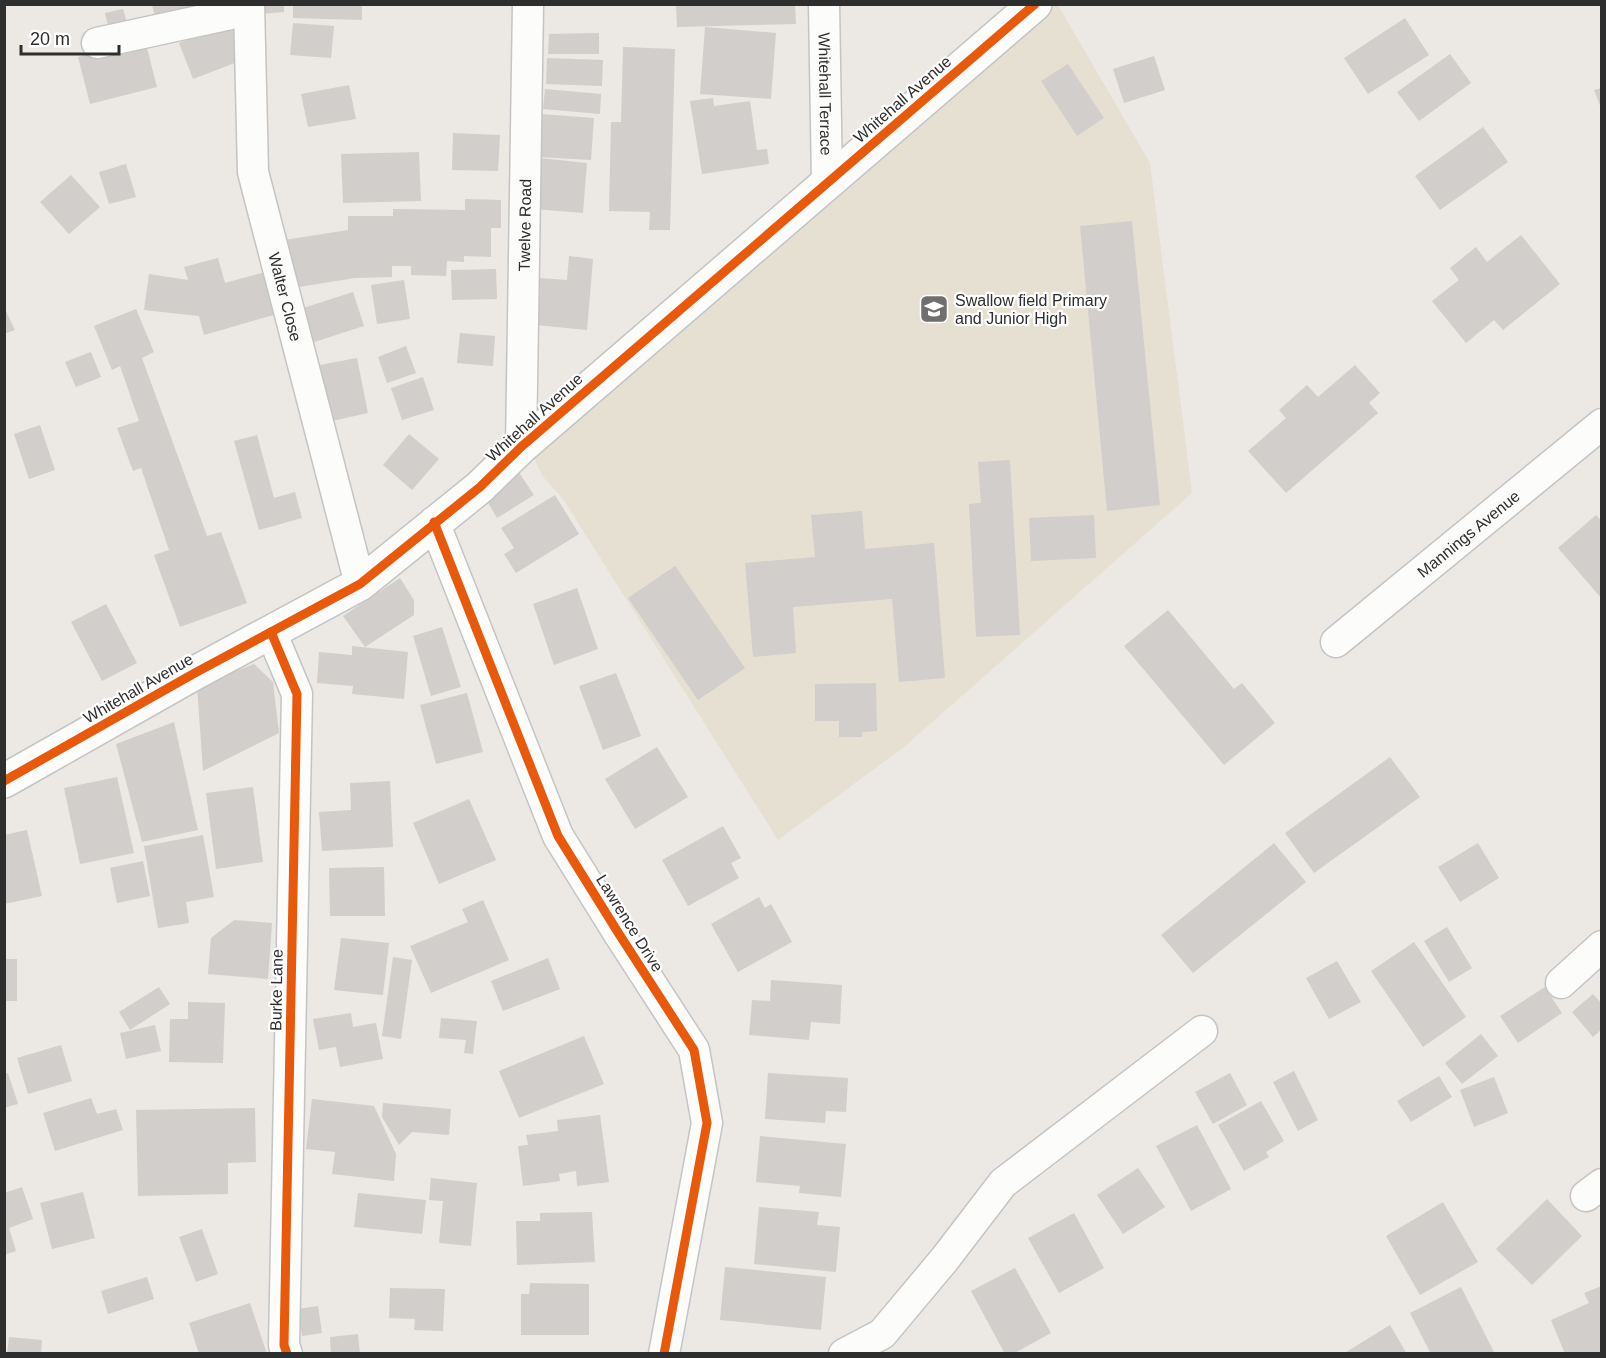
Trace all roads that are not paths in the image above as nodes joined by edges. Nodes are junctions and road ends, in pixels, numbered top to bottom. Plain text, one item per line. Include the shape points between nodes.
1 (528, 4) edge
2 (824, 4) edge
3 (1035, 4) edge
4 (249, 7) edge
5 (97, 43) dead end
6 (827, 183) junction
7 (1602, 424) edge
8 (521, 447) junction
9 (434, 522) junction
10 (360, 584) junction
11 (271, 633) junction
12 (1336, 642) dead end
13 (4, 781) edge
14 (1602, 946) edge
15 (1561, 983) dead end
16 (1202, 1031) dead end
17 (287, 1353) edge
18 (664, 1353) edge
19 (844, 1353) edge

1 - 8 street, Twelve Road
2 - 6 street, Whitehall Terrace
3 - 6 street, Whitehall Avenue
4 - 5 street
4 - 10 street, Walter Close via 253,172
6 - 8 street, Whitehall Avenue
7 - 12 street, Mannings Avenue
8 - 9 street, Whitehall Avenue via 480,487
9 - 10 street, Whitehall Avenue
9 - 18 street, Lawrence Drive via 558,836 694,1050 707,1123
10 - 11 street, Whitehall Avenue
11 - 13 street, Whitehall Avenue
11 - 17 street, Burke Lane via 297,694 284,1345
14 - 15 street
16 - 19 street via 1003,1183 882,1334

